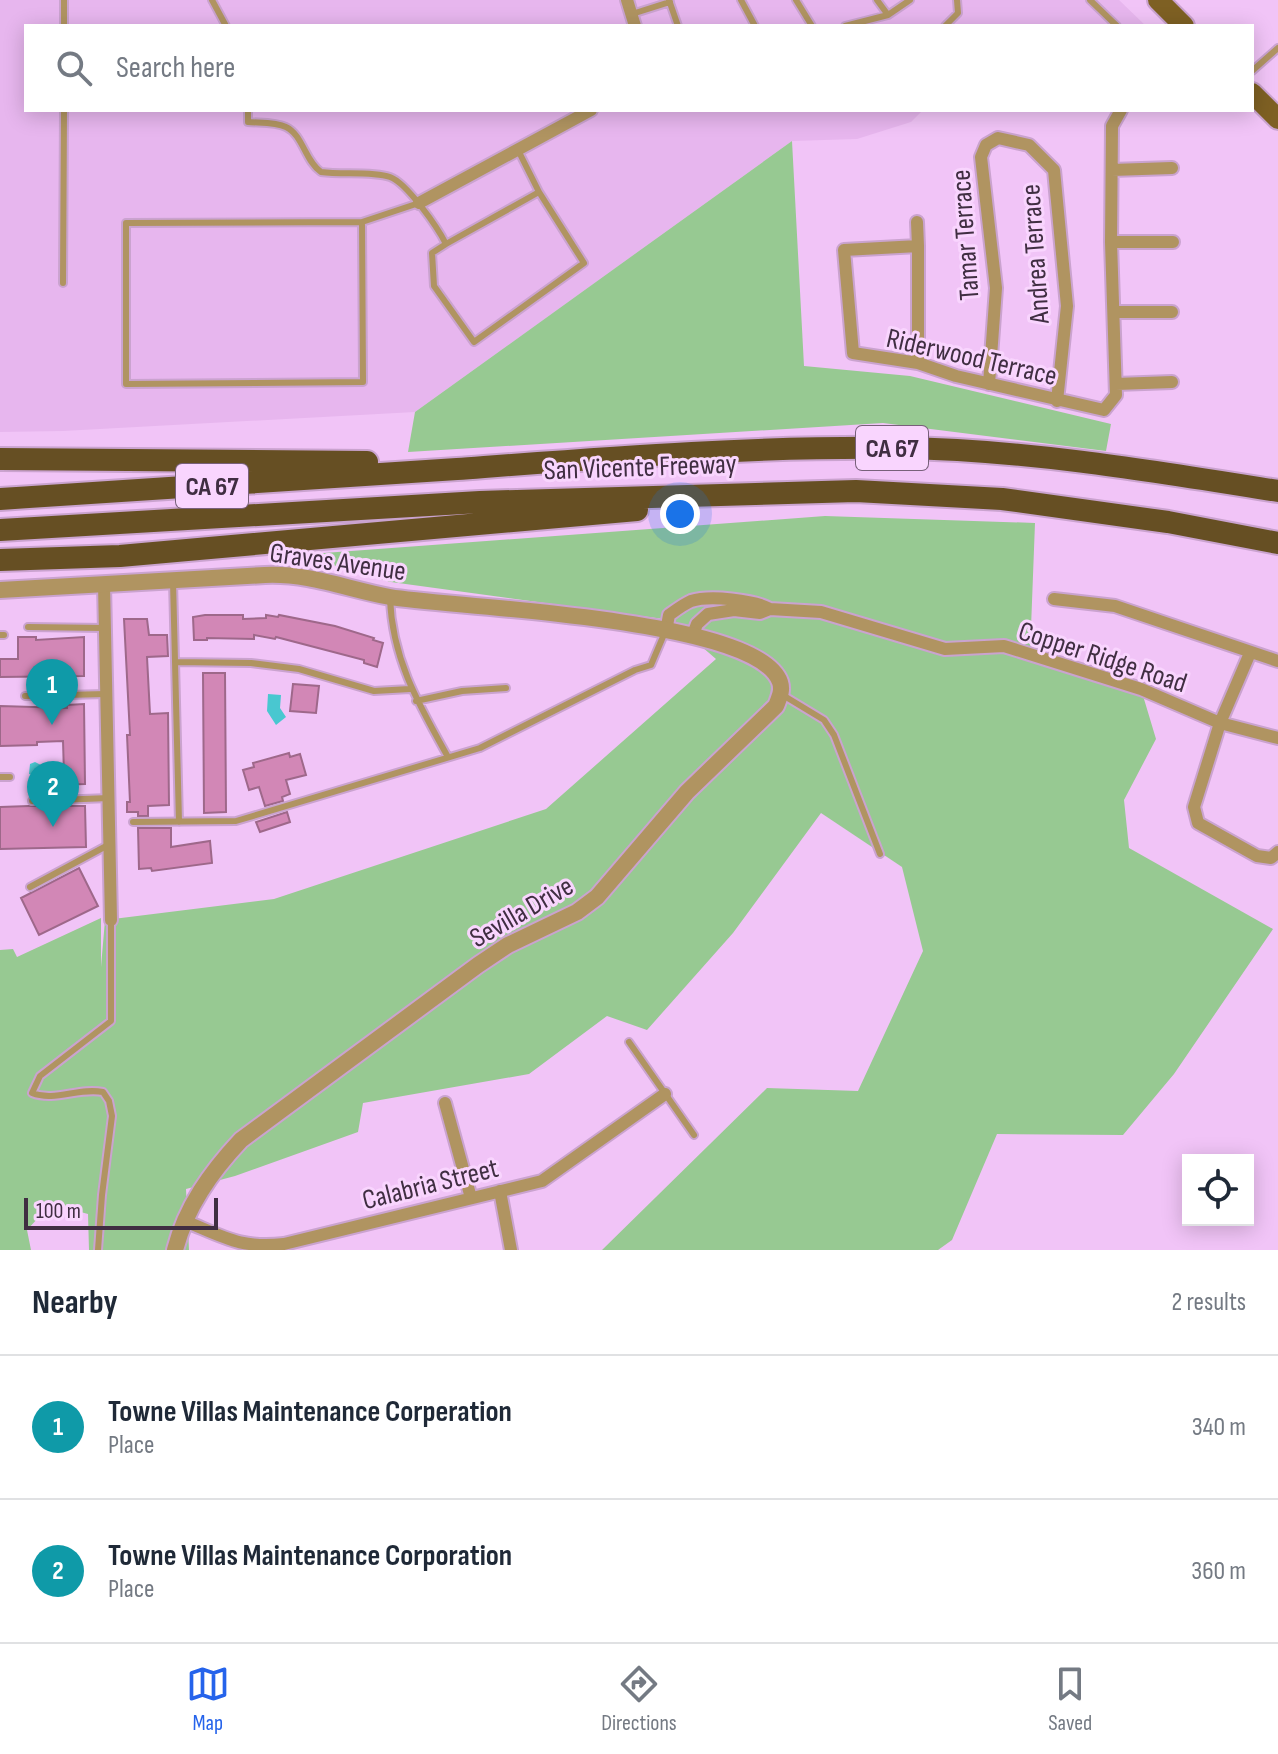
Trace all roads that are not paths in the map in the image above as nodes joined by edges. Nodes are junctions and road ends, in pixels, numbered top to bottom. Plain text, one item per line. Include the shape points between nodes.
1 (64, 0) edge
2 (212, 0) edge
3 (627, 0) edge
4 (741, 0) edge
5 (796, 0) edge
6 (877, 0) edge
7 (910, 0) edge
8 (957, 0) edge
9 (1090, 0) edge
10 (1158, 0) edge
11 (669, 1) edge
12 (888, 15) junction
13 (633, 20) edge
14 (64, 24) edge
15 (225, 24) edge
16 (677, 24) edge
17 (754, 24) edge
18 (811, 24) edge
19 (853, 24) edge
20 (947, 24) edge
21 (1115, 24) edge
22 (1182, 24) edge
23 (1278, 48) edge
24 (1254, 69) edge
25 (1254, 95) edge
26 (64, 112) edge
27 (248, 112) edge
28 (587, 112) edge
29 (1120, 112) edge
30 (1278, 119) edge
31 (998, 138) joint
32 (518, 150) junction
33 (1172, 168) dead end
34 (1112, 170) junction
35 (539, 192) junction
36 (419, 203) junction
37 (362, 222) junction
38 (917, 222) dead end
39 (1111, 242) junction
40 (1173, 242) dead end
41 (446, 244) junction
42 (918, 246) junction
43 (63, 283) dead end
44 (1114, 312) junction
45 (1172, 312) dead end
46 (918, 363) junction
47 (1172, 382) dead end
48 (989, 384) junction
49 (1116, 384) junction
50 (1057, 401) junction
51 (0, 459) edge
52 (423, 471) junction
53 (856, 491) junction
54 (1278, 491) edge
55 (0, 499) edge
56 (0, 530) edge
57 (1278, 543) edge
58 (0, 560) edge
59 (173, 579) junction
60 (104, 584) junction
61 (0, 590) edge
62 (390, 597) junction
63 (1054, 599) dead end
64 (770, 609) junction
65 (28, 627) dead end
66 (105, 628) junction
67 (666, 631) junction
68 (692, 637) junction
69 (1250, 653) junction
70 (1278, 661) edge
71 (176, 662) junction
72 (506, 688) dead end
73 (410, 689) junction
74 (106, 694) junction
75 (781, 694) junction
76 (25, 696) dead end
77 (416, 701) junction
78 (1220, 723) junction
79 (1278, 738) edge
80 (448, 757) junction
81 (0, 777) edge
82 (10, 777) dead end
83 (109, 798) junction
84 (32, 801) dead end
85 (133, 822) dead end
86 (179, 822) junction
87 (110, 844) junction
88 (1278, 852) edge
89 (880, 854) dead end
90 (30, 887) dead end
91 (111, 920) joint
92 (629, 1042) dead end
93 (665, 1094) junction
94 (445, 1103) dead end
95 (694, 1135) dead end
96 (500, 1191) junction
97 (471, 1198) junction
98 (185, 1221) junction
99 (285, 1247) edge
100 (98, 1250) edge
101 (175, 1250) edge
102 (511, 1250) edge

1 - 14 lane
2 - 15 lane
3 - 13 street
4 - 17 lane
5 - 18 lane
6 - 12 lane
7 - 12 lane
8 - 20 lane via 958,13
9 - 21 lane
10 - 22 main road
11 - 13 lane
11 - 16 lane
12 - 19 lane
23 - 24 lane
25 - 30 main road
26 - 43 lane
27 - 36 lane via 248,122 294,132 321,172 392,177
28 - 32 street
29 - 34 street via 1112,126
31 - 48 street, Tamar Terrace via 986,145 981,157 996,288
31 - 50 street, Andrea Terrace via 1029,145 1054,170 1067,306
32 - 35 lane
32 - 36 street
33 - 34 street
34 - 39 street
35 - 41 lane
35 - 41 lane via 584,263 474,342 434,286 432,253
36 - 37 lane
36 - 41 lane
37 - 37 lane via 126,223 126,384 363,382
38 - 42 street
39 - 40 street
39 - 44 street
42 - 46 street
42 - 46 street, Riderwood Terrace via 844,250 853,353
44 - 45 street
44 - 49 street
46 - 48 street, Riderwood Terrace
47 - 49 street
48 - 50 street, Riderwood Terrace
49 - 50 street, Riderwood Terrace via 1116,395 1104,410
51 - 52 highway via 369,462
52 - 54 highway, San Vicente Freeway / CA 67 via 677,453 902,448 1107,463
52 - 55 highway, San Vicente Freeway / CA 67
53 - 56 highway, San Vicente Freeway / CA 67 via 480,502
53 - 57 highway, San Vicente Freeway / CA 67 via 1002,499
53 - 58 highway via 120,556
59 - 60 street, Graves Avenue
59 - 62 street, Graves Avenue via 281,574
59 - 71 lane
60 - 61 street, Graves Avenue
60 - 66 street
62 - 67 street, Graves Avenue
62 - 73 lane via 391,625
63 - 69 street via 1115,606
64 - 67 street, Copper Ridge Road via 759,603 690,601 669,615
64 - 68 street, Copper Ridge Road via 708,614
64 - 78 street, Copper Ridge Road via 821,612 945,649 1004,646 1141,689
65 - 66 lane
66 - 74 street
67 - 68 street
67 - 80 lane via 651,665 480,748
68 - 75 street via 752,657 780,682
69 - 70 street
69 - 78 street
71 - 73 lane via 251,663 299,669 374,691
71 - 86 lane
72 - 77 lane
73 - 77 lane
74 - 76 lane
74 - 83 street
75 - 89 lane via 824,720 834,735
75 - 98 street, Sevilla Drive via 776,706 696,782 597,897 478,965 241,1140 210,1176
77 - 80 lane
78 - 79 street, Copper Ridge Road
78 - 88 street via 1194,807 1198,823 1257,856 1271,858
80 - 86 lane via 236,821
81 - 82 lane
83 - 84 lane
83 - 87 street
85 - 86 lane
87 - 90 lane
87 - 91 street
91 - 100 lane via 111,1021 40,1076 32,1093 44,1098 88,1089 103,1092 109,1101 112,1116
92 - 93 lane
93 - 95 lane
93 - 96 street, Calabria Street via 542,1181
94 - 97 street
96 - 97 street, Calabria Street
96 - 102 street
97 - 99 street, Calabria Street
98 - 99 street, Calabria Street via 242,1245
98 - 101 street, Sevilla Drive

